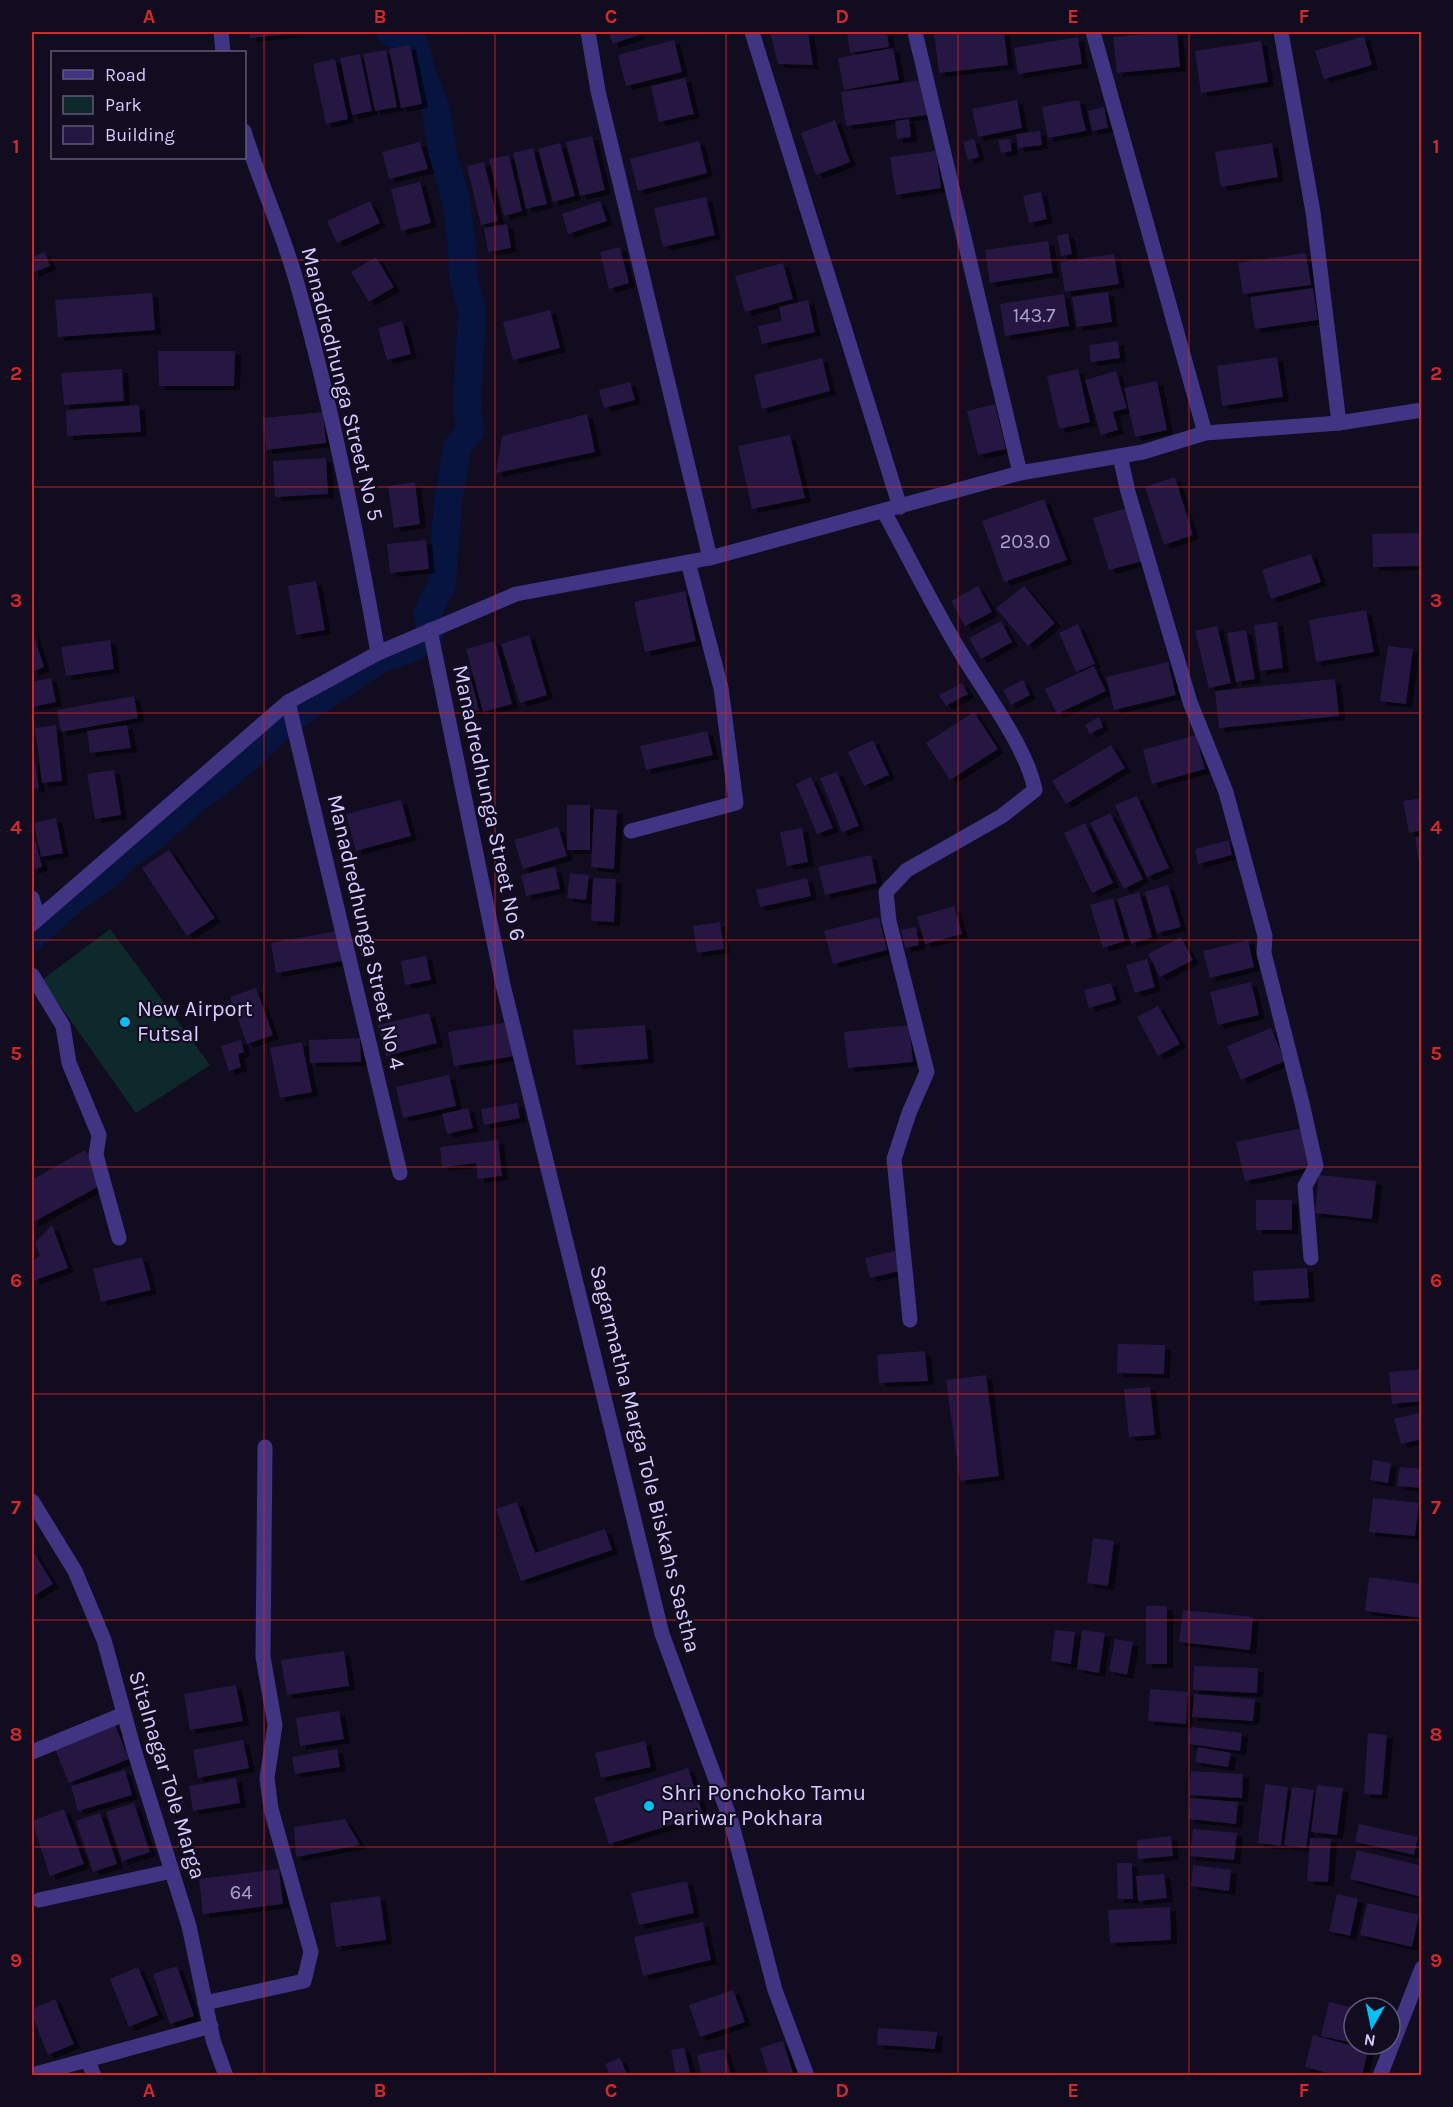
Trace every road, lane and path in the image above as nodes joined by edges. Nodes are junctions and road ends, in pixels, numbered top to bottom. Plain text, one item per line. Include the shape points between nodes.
1 (220, 32) edge
2 (588, 32) edge
3 (752, 32) edge
4 (915, 32) edge
5 (1093, 32) edge
6 (1281, 32) edge
7 (223, 51) edge
8 (246, 137) edge
9 (1422, 410) edge
10 (1339, 423) junction
11 (1205, 433) junction
12 (1120, 456) junction
13 (1020, 474) junction
14 (900, 507) junction
15 (884, 512) junction
16 (710, 558) junction
17 (688, 562) junction
18 (430, 630) junction
19 (378, 653) junction
20 (288, 702) junction
21 (631, 831) dead end
22 (32, 898) edge
23 (35, 921) edge
24 (32, 975) edge
25 (503, 985) joint
26 (400, 1173) dead end
27 (119, 1238) dead end
28 (1311, 1258) dead end
29 (910, 1320) dead end
30 (265, 1447) dead end
31 (32, 1501) edge
32 (124, 1714) junction
33 (32, 1752) edge
34 (172, 1871) junction
35 (39, 1900) dead end
36 (1422, 1968) edge
37 (205, 2003) junction
38 (211, 2026) junction
39 (87, 2061) junction
40 (32, 2075) edge
41 (94, 2076) edge
42 (226, 2076) edge
43 (807, 2076) edge
44 (1380, 2076) edge

1 - 7 street
2 - 16 street via 598,91
3 - 14 street
4 - 13 street
5 - 11 street
6 - 10 street via 1313,212
8 - 19 street, Manadredhunga Street No 5 via 298,285 358,541
9 - 10 street
10 - 11 street
11 - 12 street
12 - 13 street
12 - 28 street via 1191,702 1226,792 1265,936 1264,953 1316,1166 1305,1186
13 - 14 street
14 - 15 street
15 - 16 street
15 - 29 street via 1032,772 1035,790 1002,816 907,870 886,892 889,921 927,1072 894,1159
16 - 17 street
17 - 18 street via 516,594
17 - 21 street via 721,688 736,803
18 - 19 street
18 - 25 street, Manadredhunga Street No 6
19 - 20 street
20 - 23 street
20 - 26 street, Manadredhunga Street No 4
22 - 23 street
24 - 27 street via 63,1026 69,1063 99,1135 96,1155
25 - 43 street, Sagarmatha Marga Tole Biskahs Sastha via 662,1634 731,1821 776,1990
30 - 37 street via 263,1657 275,1725 267,1778 271,1809 311,1953 304,1981
31 - 32 street, Sitalnagar Tole Marga via 75,1571 104,1640
32 - 33 street
32 - 34 street, Sitalnagar Tole Marga
34 - 35 street
34 - 37 street, Sitalnagar Tole Marga via 189,1926
36 - 44 street
37 - 38 street, Sitalnagar Tole Marga
38 - 39 street
38 - 42 street, Sitalnagar Tole Marga
39 - 40 street
39 - 41 street

